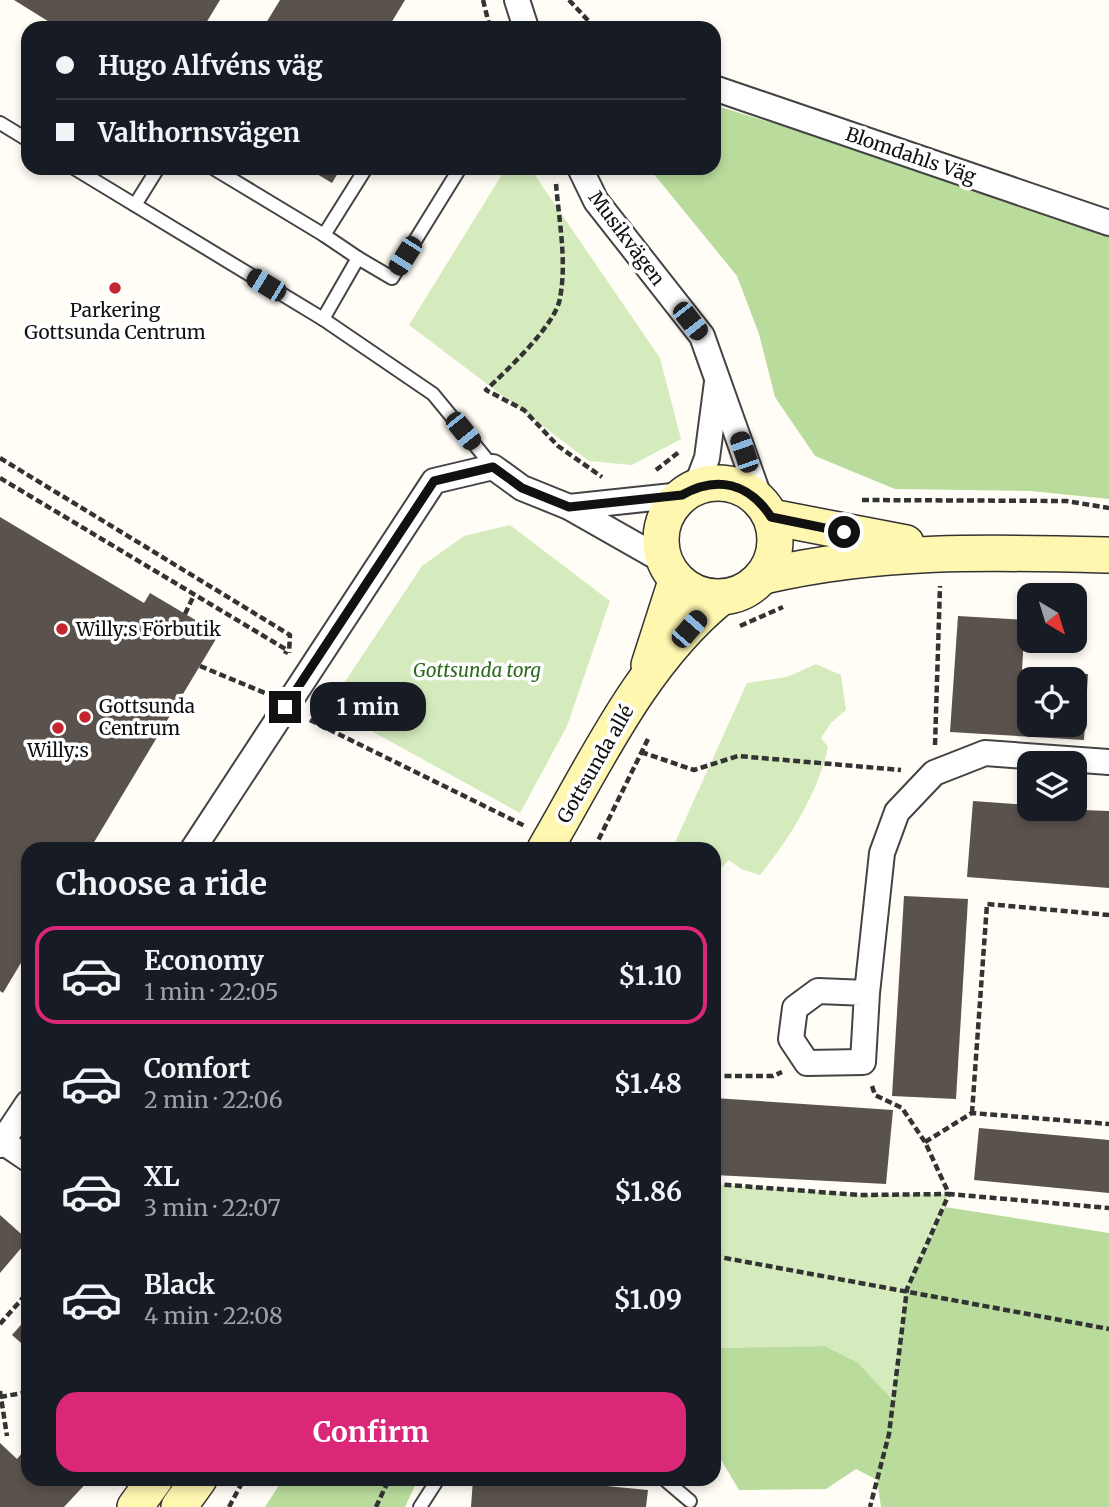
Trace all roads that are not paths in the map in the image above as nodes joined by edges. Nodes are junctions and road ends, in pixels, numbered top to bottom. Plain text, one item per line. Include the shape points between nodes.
1 (517, 0) edge
2 (524, 21) edge
3 (721, 90) edge
4 (0, 123) edge
5 (21, 136) edge
6 (86, 175) edge
7 (154, 175) edge
8 (225, 175) edge
9 (362, 175) edge
10 (456, 175) edge
11 (571, 175) edge
12 (135, 205) junction
13 (1109, 223) edge
14 (324, 235) junction
15 (358, 258) junction
16 (323, 319) junction
17 (718, 378) junction
18 (493, 467) junction
19 (689, 491) junction
20 (569, 507) junction
21 (766, 509) junction
22 (951, 551) junction
23 (1109, 555) edge
24 (670, 571) junction
25 (764, 576) junction
26 (725, 614) junction
27 (645, 679) junction
28 (1109, 762) edge
29 (198, 842) edge
30 (549, 842) edge
31 (866, 993) junction
32 (21, 1113) edge
33 (1, 1142) edge
34 (21, 1155) edge
35 (150, 1486) edge
36 (194, 1486) edge
37 (434, 1486) edge
38 (672, 1486) edge
39 (690, 1501) dead end
40 (135, 1507) edge
41 (178, 1507) edge
42 (420, 1507) edge

1 - 2 street
3 - 13 street, Blomdahls Väg
4 - 5 lane
6 - 12 lane
7 - 12 lane
8 - 14 lane
9 - 14 lane
10 - 15 lane via 391,278
11 - 17 street, Musikvägen via 702,336
12 - 16 lane
14 - 15 lane
15 - 16 lane
16 - 18 lane via 433,394
17 - 19 street, Musikvägen via 707,458
17 - 21 street, Musikvägen
18 - 20 street via 522,488
18 - 29 street via 434,481
19 - 20 street
19 - 21 street via 729,484 747,490
19 - 24 street via 663,522 660,538
20 - 24 street
21 - 22 street
21 - 25 street via 775,535 774,553
22 - 23 street
22 - 25 street via 818,564
24 - 26 street
24 - 27 street, Gottsunda allé
25 - 26 street
26 - 27 street, Gottsunda allé via 704,612
27 - 30 street, Gottsunda allé
28 - 31 street via 985,753 934,773 897,812 882,853
31 - 31 street via 818,991 795,1008 790,1040 807,1063 863,1062
32 - 33 street
33 - 34 street
35 - 40 street
36 - 41 street
37 - 42 lane
38 - 39 lane

